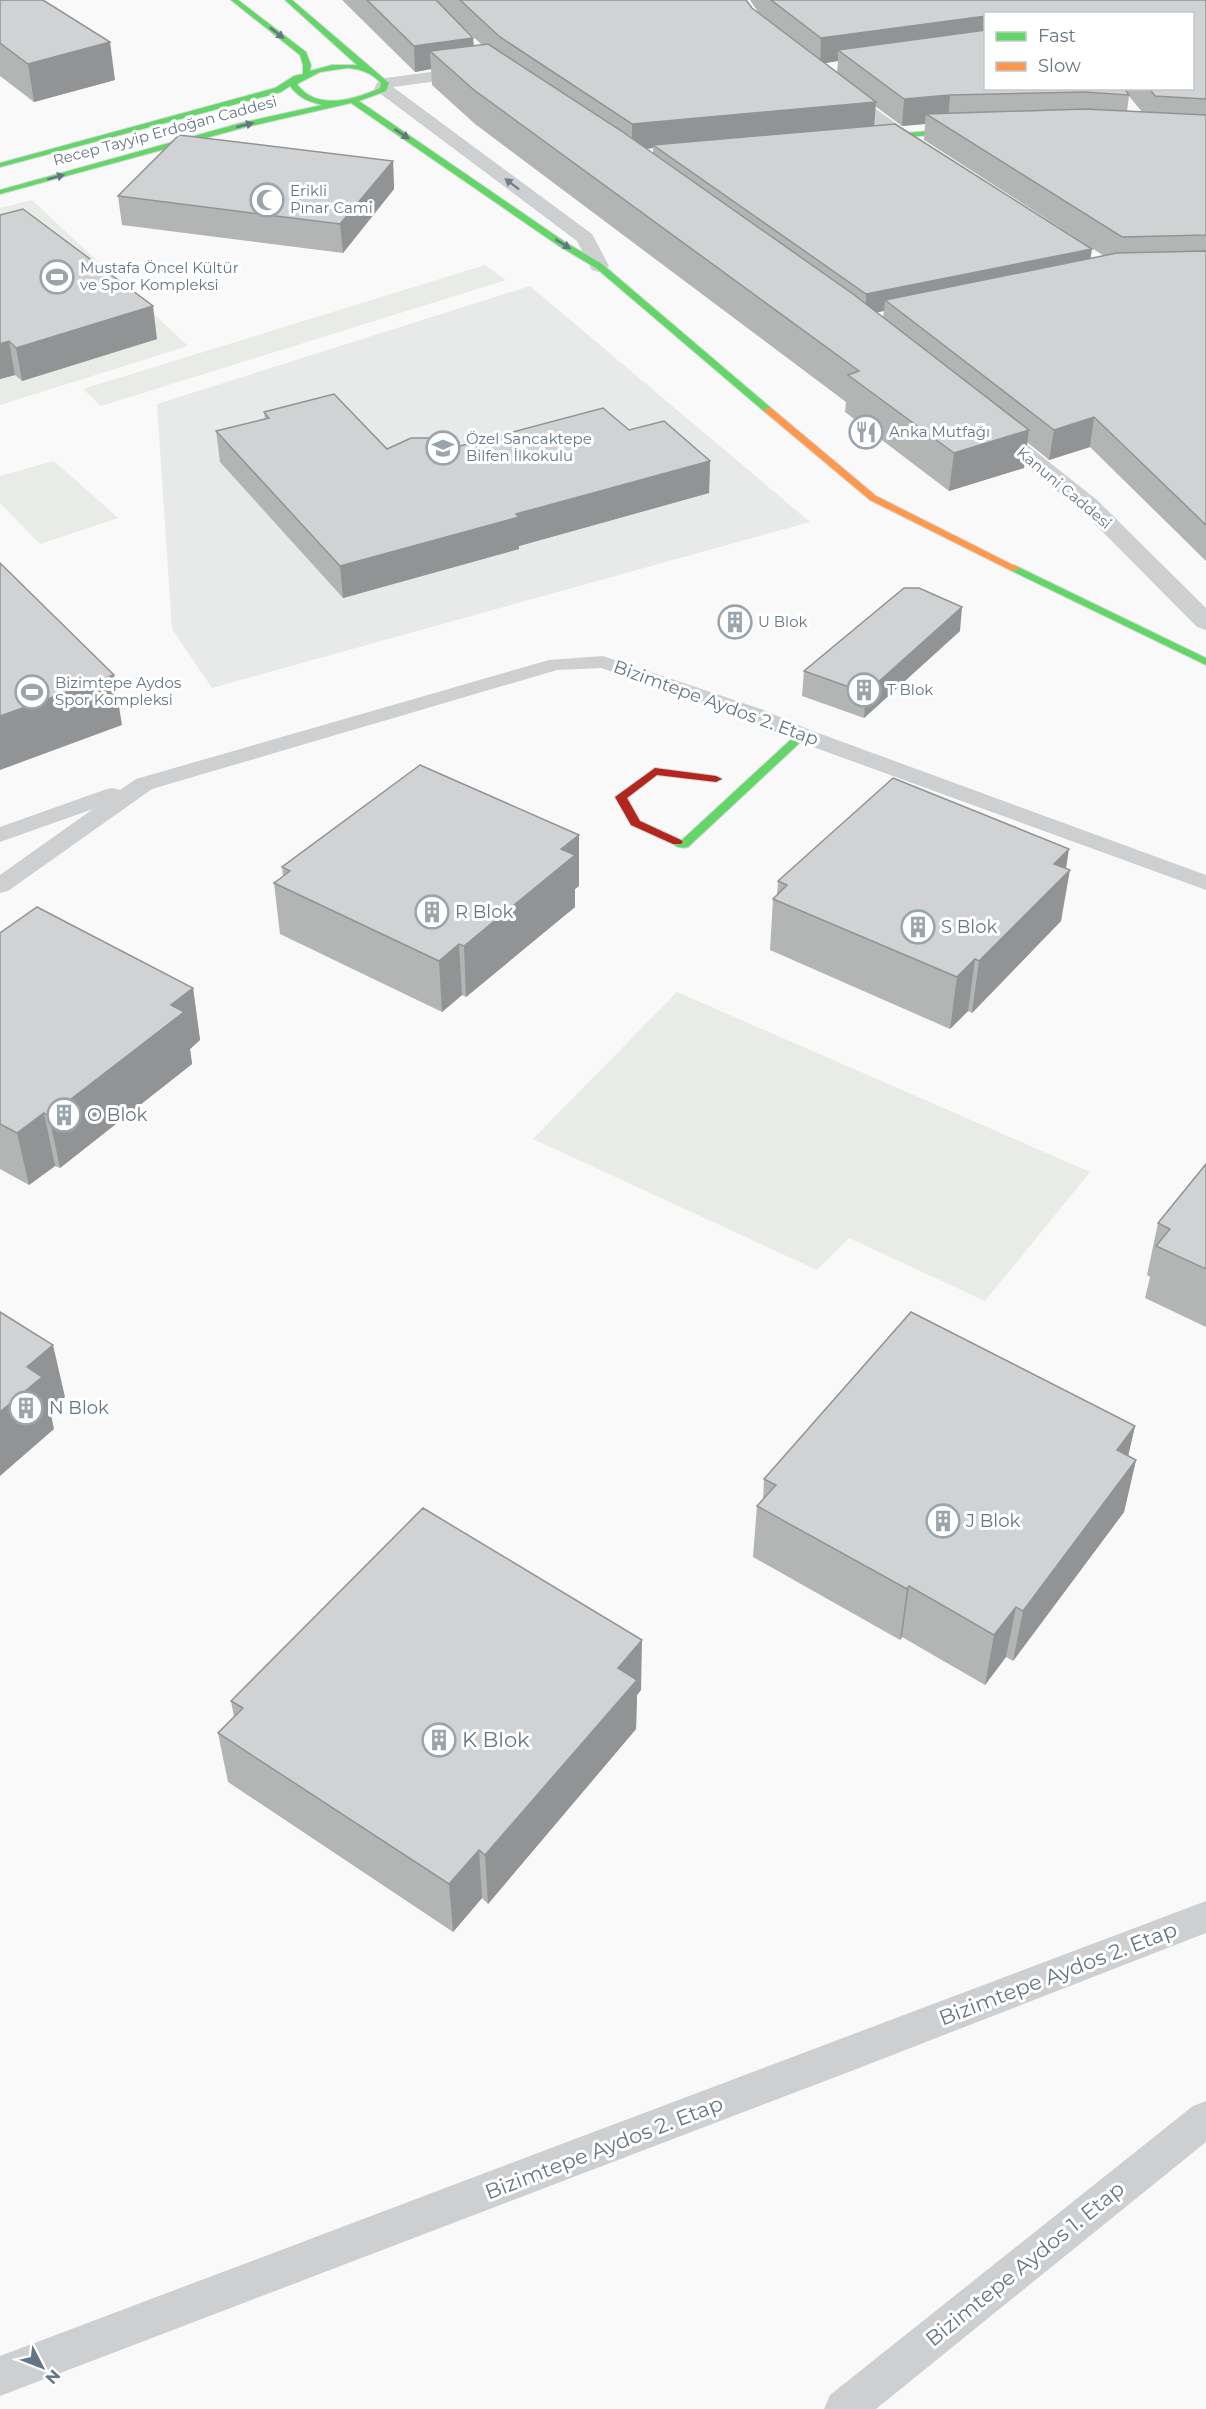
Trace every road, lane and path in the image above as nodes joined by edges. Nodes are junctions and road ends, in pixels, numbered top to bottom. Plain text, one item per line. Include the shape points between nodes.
1 (234, 0) edge
2 (288, 0) edge
3 (478, 54) edge
4 (368, 70) junction
5 (301, 76) junction
6 (824, 79) edge
7 (384, 86) junction
8 (354, 101) junction
9 (339, 103) junction
10 (981, 130) edge
11 (898, 135) junction
12 (851, 139) edge
13 (937, 160) edge
14 (0, 165) edge
15 (0, 192) edge
16 (599, 266) junction
17 (971, 412) edge
18 (1206, 622) edge
19 (1206, 662) edge
20 (802, 735) junction
21 (716, 779) dead end
22 (144, 784) junction
23 (0, 835) edge
24 (1206, 883) edge
25 (0, 886) edge
26 (1206, 1917) edge
27 (1206, 2119) edge
28 (0, 2376) edge
29 (844, 2409) edge

1 -> 5 street via 303,54 307,64
2 - 4 street
3 - 7 street via 493,69
4 - 5 street, Recep Tayyip Erdoğan Caddesi via 329,67
4 - 7 street via 383,78
5 - 9 street via 293,84 299,96
5 - 14 street, Recep Tayyip Erdoğan Caddesi via 278,90
6 - 11 street
7 - 8 street via 367,98
16 -> 7 street via 585,238
8 - 9 street
8 -> 16 street
15 -> 9 street, Recep Tayyip Erdoğan Caddesi
10 - 11 street
11 - 12 street
11 - 13 street
16 - 19 street via 873,498
17 - 18 street, Kanuni Caddesi via 1089,505
20 - 21 street via 684,844 635,823 621,797 655,771
20 - 22 lane, Bizimtepe Aydos 2. Etap via 603,662 556,664
20 - 24 lane, Bizimtepe Aydos 2. Etap
22 - 23 lane
22 - 25 lane, Bizimtepe Aydos 2. Etap
26 - 28 lane, Bizimtepe Aydos 2. Etap
27 - 29 lane, Bizimtepe Aydos 1. Etap

